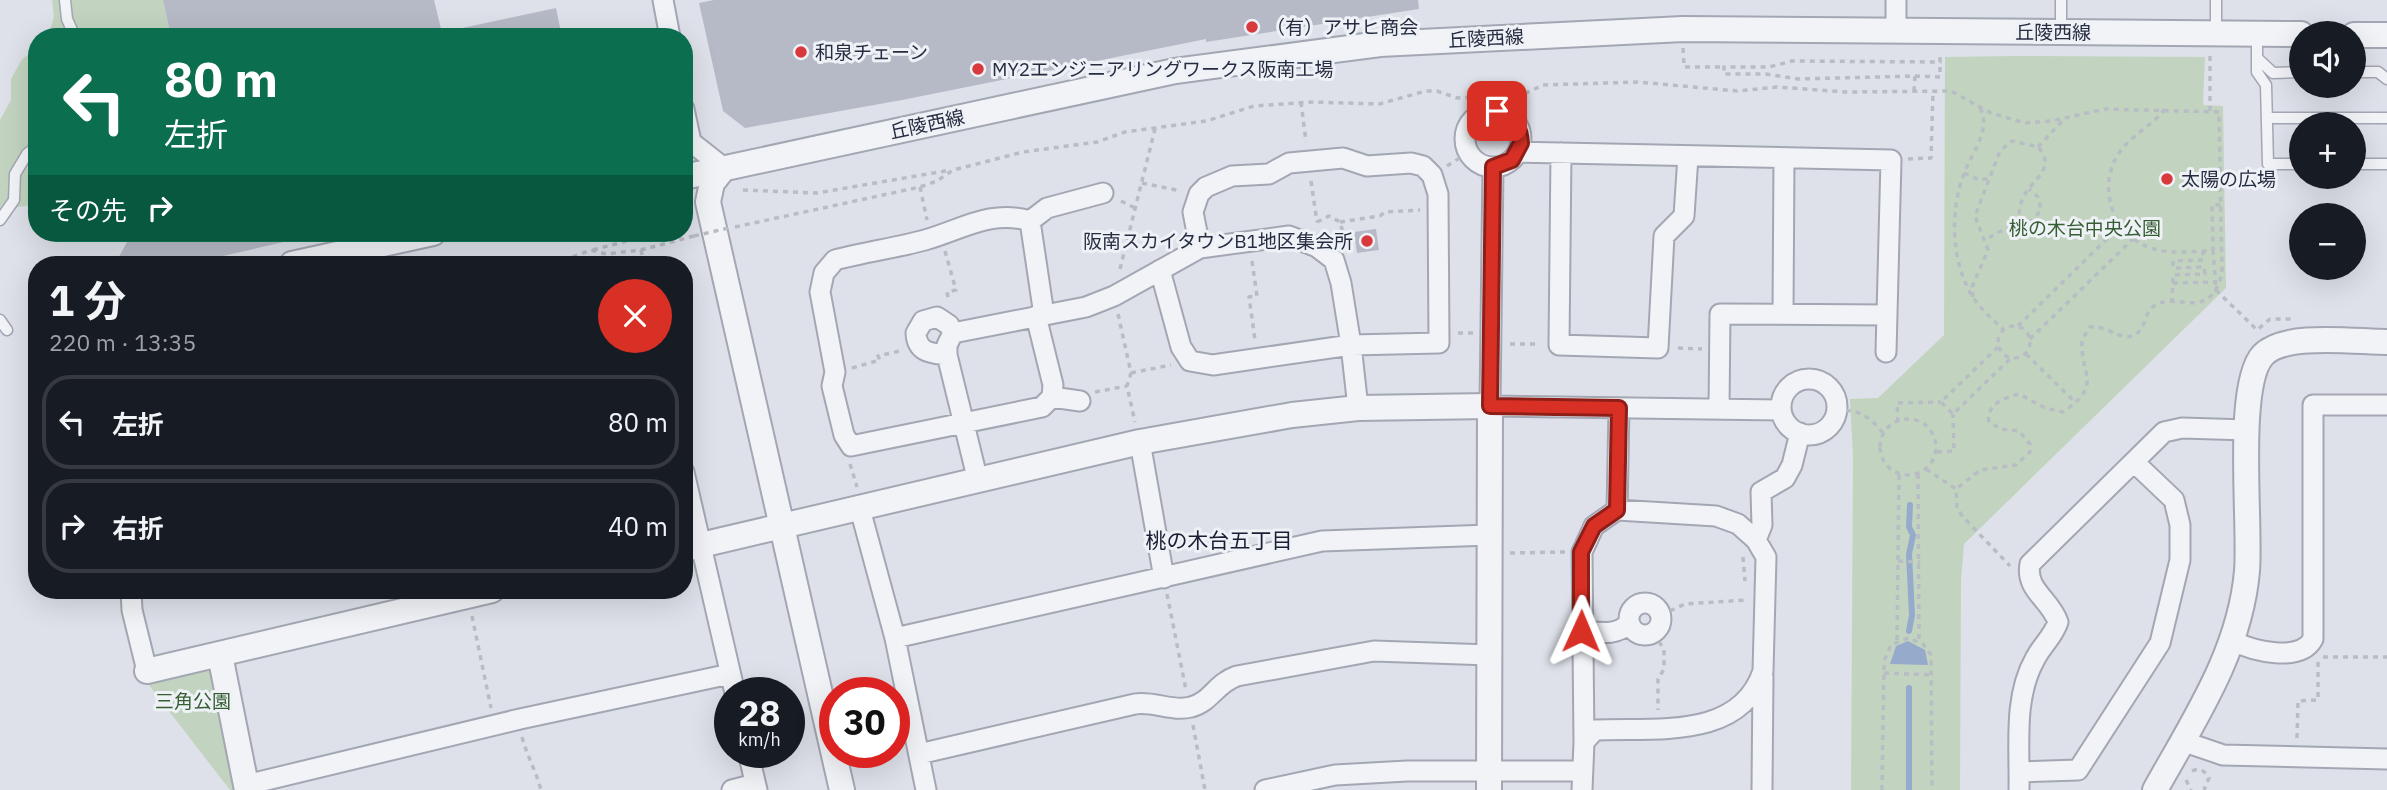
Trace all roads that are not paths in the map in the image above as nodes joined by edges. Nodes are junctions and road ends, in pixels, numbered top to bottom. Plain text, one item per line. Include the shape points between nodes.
1 (65, 0) edge
2 (663, 0) edge
3 (1896, 0) edge
4 (2061, 0) edge
5 (2216, 0) edge
6 (71, 28) edge
7 (668, 28) edge
8 (1896, 30) junction
9 (2061, 32) junction
10 (2213, 34) junction
11 (2366, 35) edge
12 (2387, 35) edge
13 (2289, 37) edge
14 (2257, 46) junction
15 (2289, 72) edge
16 (2366, 72) edge
17 (2387, 79) edge
18 (2267, 118) junction
19 (2387, 118) edge
20 (693, 144) edge
21 (1518, 152) junction
22 (28, 153) edge
23 (1561, 153) junction
24 (1688, 156) junction
25 (1784, 159) junction
26 (2289, 164) edge
27 (2366, 164) edge
28 (2387, 164) edge
29 (1493, 167) junction
30 (724, 168) junction
31 (693, 175) edge
32 (1103, 193) dead end
33 (0, 220) edge
34 (1030, 221) junction
35 (392, 242) edge
36 (1200, 248) junction
37 (328, 256) edge
38 (1160, 270) junction
39 (1783, 314) junction
40 (1040, 315) junction
41 (1887, 315) junction
42 (0, 320) edge
43 (948, 327) junction
44 (7, 330) dead end
45 (2387, 342) edge
46 (1351, 345) junction
47 (1886, 352) dead end
48 (947, 355) junction
49 (1052, 397) junction
50 (1080, 401) road end
51 (2387, 405) edge
52 (1490, 406) junction
53 (1358, 408) junction
54 (1619, 408) junction
55 (1719, 409) junction
56 (1781, 410) junction
57 (962, 421) junction
58 (2248, 430) junction
59 (1800, 433) junction
60 (1140, 442) junction
61 (2134, 462) junction
62 (978, 481) junction
63 (860, 509) junction
64 (1617, 510) junction
65 (783, 527) junction
66 (1756, 540) junction
67 (1490, 544) junction
68 (693, 547) edge
69 (1164, 578) junction
70 (131, 599) edge
71 (440, 599) edge
72 (1629, 623) junction
73 (1581, 631) junction
74 (895, 638) junction
75 (2233, 641) junction
76 (220, 655) junction
77 (1490, 655) junction
78 (147, 671) joint
79 (1763, 671) junction
80 (730, 677) edge
81 (714, 686) edge
82 (2182, 741) junction
83 (1584, 742) junction
84 (919, 754) junction
85 (2387, 759) edge
86 (752, 768) edge
87 (1489, 780) edge
88 (1582, 780) edge
89 (2019, 781) edge
90 (756, 787) edge
91 (246, 788) edge
92 (732, 790) edge
93 (842, 790) edge
94 (926, 790) edge
95 (1265, 790) edge
96 (1762, 790) edge
97 (2155, 790) edge

1 - 6 lane
2 - 7 street
3 - 8 street
4 - 9 lane
5 - 10 lane
8 - 9 street, 丘陵西線
8 - 30 street, 丘陵西線 via 1683,29 1380,44 1175,71
9 - 10 street, 丘陵西線
10 - 14 street, 丘陵西線
11 - 12 street
13 - 14 street, 丘陵西線
14 - 15 lane via 2273,72
14 - 18 lane via 2257,72 2266,85
16 - 17 lane via 2378,72
18 - 19 lane
18 - 26 lane via 2268,164
20 - 30 street
21 - 23 street
21 - 29 street via 1512,160
21 - 29 street via 1521,143 1516,124 1490,104 1469,126 1466,143 1475,160
22 - 33 lane via 15,174 14,200
23 - 24 street
23 - 24 street via 1559,345 1658,348 1664,236 1684,216
24 - 25 street
25 - 39 street
25 - 41 street via 1891,160
27 - 28 lane
29 - 52 street
30 - 31 street, 丘陵西線
30 - 65 street via 712,183 708,202
32 - 34 street via 1047,208
34 - 40 street
34 - 57 street via 1002,216 975,221 936,237 835,260 824,273 820,292 835,372 832,386 851,446
35 - 37 street
36 - 38 street
36 - 46 street via 1289,236 1317,247 1334,260
36 - 46 street via 1193,212 1199,194 1232,176 1269,174 1289,163 1343,158 1367,166 1423,166 1432,175 1438,194 1439,343
38 - 40 street via 1086,307
38 - 46 street via 1181,347 1190,361 1213,365
39 - 41 street
39 - 55 street via 1720,314
40 - 43 street
40 - 49 street
41 - 47 street
42 - 44 lane
43 - 48 street
43 - 48 street via 936,317 923,321 916,333 919,347
45 - 58 street via 2275,345 2261,357 2253,374
46 - 53 street
48 - 57 street
49 - 50 street
49 - 57 street via 1042,407
51 - 75 street via 2313,405 2313,639 2309,648 2264,651
52 - 53 street
52 - 54 street
52 - 67 street
53 - 60 street
54 - 55 street
54 - 64 street
55 - 56 street
56 - 59 street via 1785,422
56 - 59 street via 1788,389 1798,382 1813,380 1828,387 1836,413 1827,429
57 - 62 street
58 - 61 street via 2182,428 2164,432
58 - 75 street via 2247,569
59 - 66 street via 1785,478 1761,492 1762,525
60 - 62 street
60 - 69 street
61 - 89 street via 2030,564 2031,586 2054,610 2058,622 2034,659 2020,706
61 - 89 street via 2174,500 2180,524 2180,560 2160,643 2078,770
62 - 63 street
63 - 65 street
63 - 74 street
64 - 66 street via 1716,516 1738,524
64 - 73 street via 1594,526 1581,552
65 - 68 street
65 - 93 street
66 - 79 street via 1766,557
67 - 69 street via 1322,541
67 - 77 street
68 - 80 street
69 - 74 street
70 - 78 street
71 - 76 street
72 - 72 street via 1636,633 1657,624 1652,605 1640,604 1630,611
72 - 73 street via 1610,633
73 - 83 street
74 - 84 street
75 - 82 street
76 - 78 street
76 - 91 street
77 - 84 street via 1374,651 1223,680 1202,703 1190,708 1146,702
77 - 87 street
79 - 83 street via 1748,699 1709,724 1595,730
79 - 96 street
81 - 91 street via 507,723
82 - 85 street via 2223,755
82 - 97 street
83 - 88 street
84 - 94 street
86 - 90 street
87 - 88 street
87 - 95 street via 1335,775
90 - 92 street

